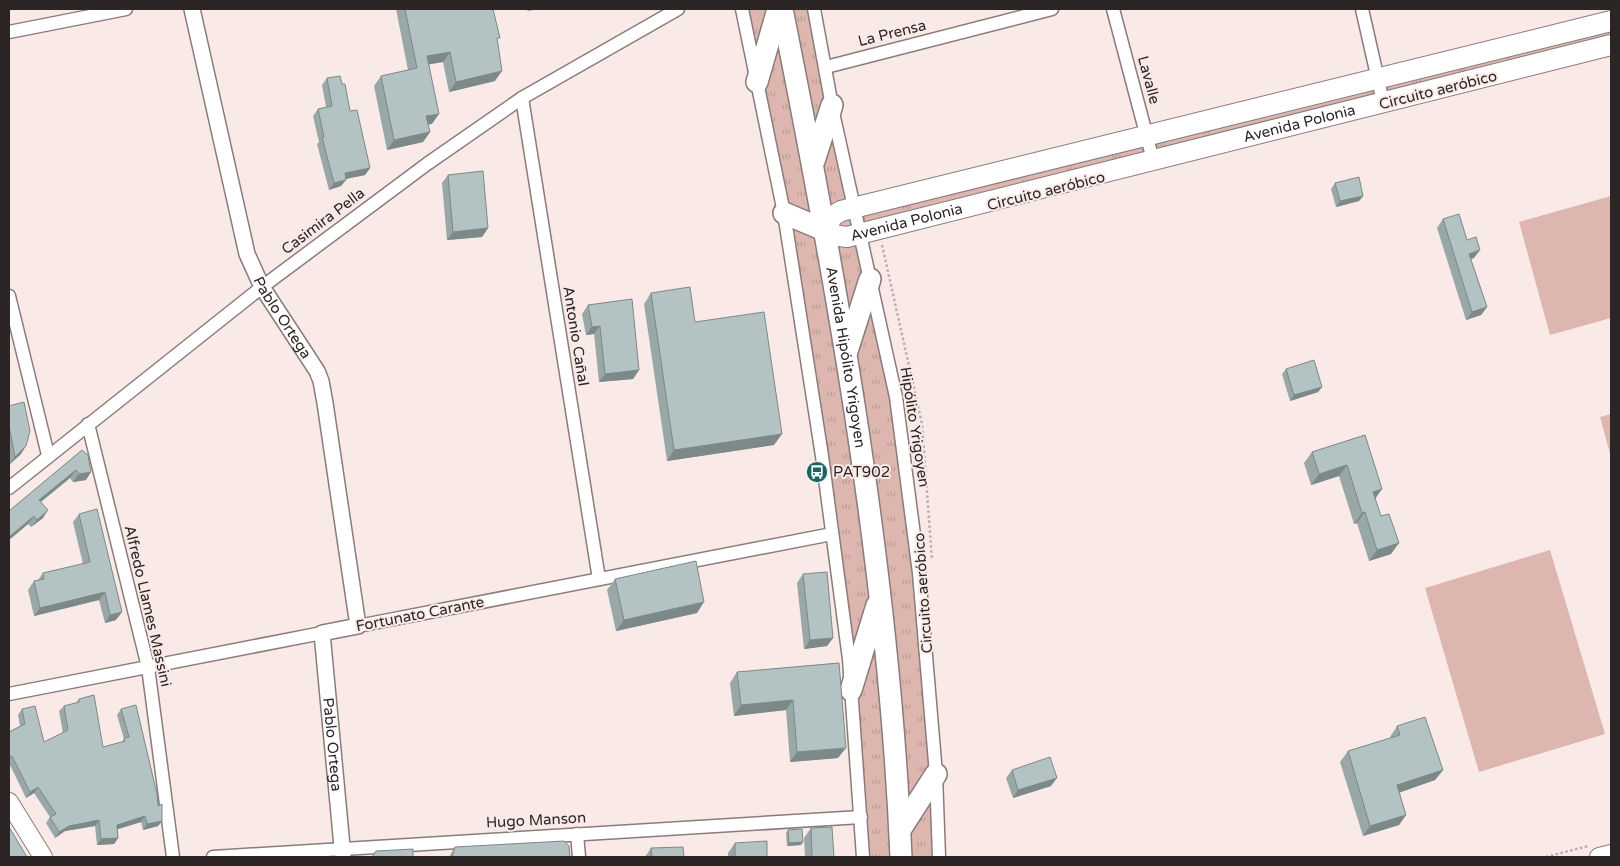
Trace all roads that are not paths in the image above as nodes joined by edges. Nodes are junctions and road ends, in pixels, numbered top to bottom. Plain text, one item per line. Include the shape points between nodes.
1 (126, 9) edge
2 (192, 9) edge
3 (678, 9) edge
4 (742, 9) edge
5 (778, 9) edge
6 (782, 9) edge
7 (814, 9) edge
8 (1052, 9) edge
9 (1113, 9) edge
10 (1362, 9) edge
11 (1611, 21) edge
12 (9, 32) edge
13 (1611, 44) edge
14 (826, 67) junction
15 (1377, 77) junction
16 (757, 82) junction
17 (522, 98) junction
18 (1384, 102) junction
19 (832, 105) junction
20 (1147, 137) junction
21 (1153, 160) junction
22 (814, 164) junction
23 (854, 209) junction
24 (784, 213) junction
25 (824, 230) junction
26 (860, 234) junction
27 (870, 279) junction
28 (262, 287) junction
29 (9, 296) edge
30 (846, 353) junction
31 (88, 424) junction
32 (48, 455) junction
33 (9, 488) edge
34 (832, 534) junction
35 (599, 579) junction
36 (880, 595) junction
37 (358, 626) junction
38 (322, 633) junction
39 (148, 667) junction
40 (851, 690) junction
41 (9, 694) edge
42 (936, 774) junction
43 (9, 802) edge
44 (862, 817) junction
45 (900, 830) junction
46 (577, 834) junction
47 (1596, 851) edge
48 (343, 852) edge
49 (1611, 854) edge
50 (43, 857) edge
51 (173, 857) edge
52 (213, 857) edge
53 (579, 857) edge
54 (863, 857) edge
55 (902, 857) edge
56 (938, 857) edge

1 - 12 street
2 - 28 street, Pablo Ortega via 247,254
3 - 17 street, Casimira Pella
4 - 16 street
5 - 16 highway
6 - 22 highway, Avenida Hipólito Yrigoyen
7 - 14 street, Hipólito Yrigoyen
8 - 14 street, La Prensa
9 - 20 street, Lavalle
10 - 15 street
11 - 15 main road, Avenida Polonia
13 - 18 main road, Avenida Polonia
14 - 19 street, Hipólito Yrigoyen
15 - 18 street
15 - 20 main road, Avenida Polonia
16 - 24 street
17 - 28 street, Casimira Pella via 426,164
17 - 35 street, Antonio Cañal
18 - 21 main road, Avenida Polonia
19 - 22 highway
19 - 23 street, Hipólito Yrigoyen
20 - 21 street, Lavalle
20 - 23 main road, Avenida Polonia
21 - 26 main road, Avenida Polonia
22 - 25 highway, Avenida Hipólito Yrigoyen
23 - 25 main road, Avenida Polonia via 836,213
23 - 26 street, Hipólito Yrigoyen
24 - 25 highway
24 - 34 street
25 - 26 main road, Avenida Polonia via 842,237
25 - 30 highway, Avenida Hipólito Yrigoyen
26 - 27 street, Hipólito Yrigoyen
27 - 30 highway
27 - 42 street, Hipólito Yrigoyen via 896,397 919,573
28 - 31 street, Casimira Pella
28 - 37 street, Pablo Ortega via 321,381
29 - 32 street
30 - 36 highway, Avenida Hipólito Yrigoyen
31 - 32 street, Casimira Pella
31 - 39 street, Alfredo Llames Massini
32 - 33 street, Casimira Pella
34 - 35 street, Fortunato Carante
34 - 40 street
35 - 37 street, Fortunato Carante
36 - 40 highway
36 - 45 highway, Avenida Hipólito Yrigoyen
37 - 38 street, Fortunato Carante
38 - 39 street, Fortunato Carante
38 - 48 street, Pablo Ortega
39 - 41 street, Fortunato Carante
39 - 51 street, Alfredo Llames Massini
40 - 44 street
42 - 45 highway
42 - 56 street, Hipólito Yrigoyen
43 - 50 main road
44 - 46 street, Hugo Manson
44 - 54 street
45 - 55 highway, Avenida Hipólito Yrigoyen
46 - 48 street, Hugo Manson
46 - 53 street
47 - 49 main road
48 - 52 street, Hugo Manson

